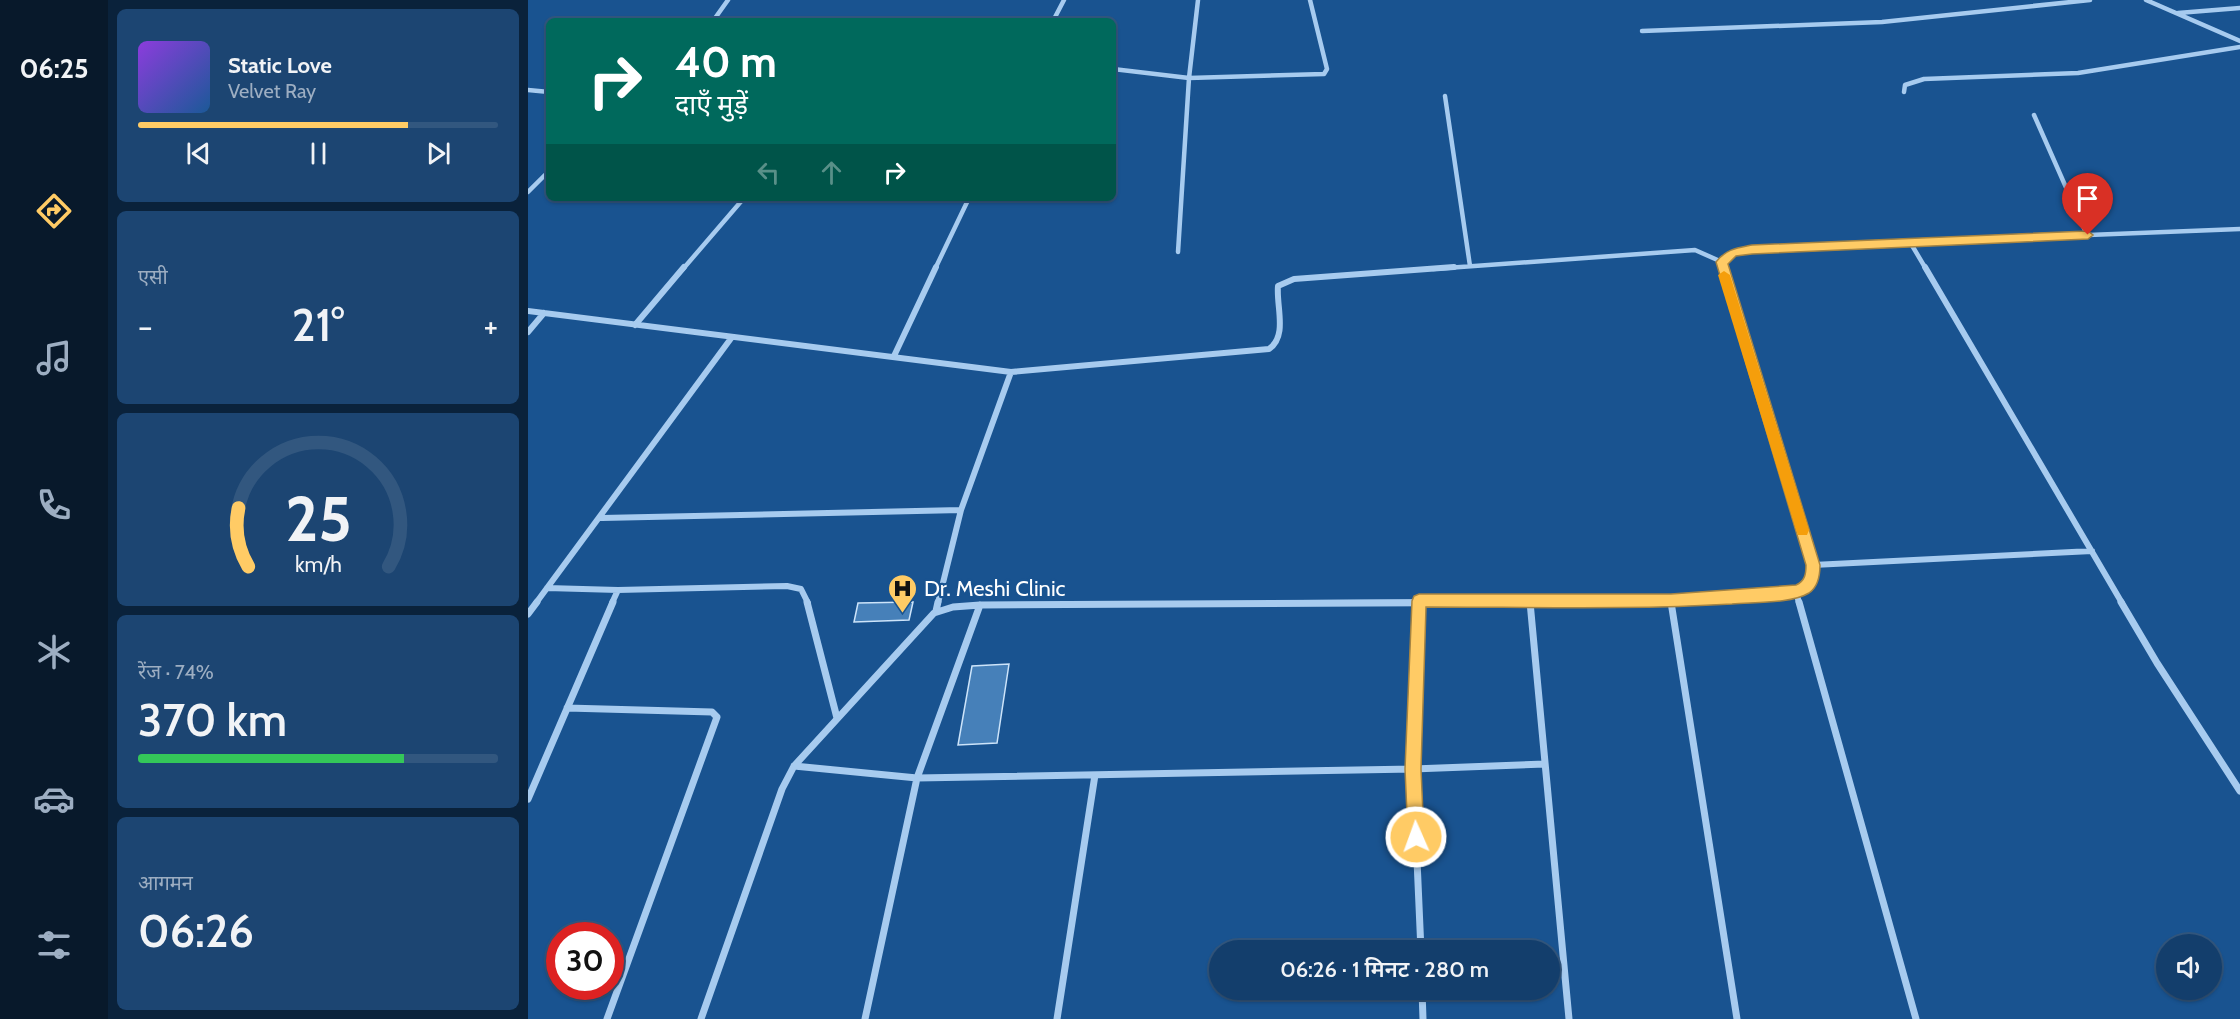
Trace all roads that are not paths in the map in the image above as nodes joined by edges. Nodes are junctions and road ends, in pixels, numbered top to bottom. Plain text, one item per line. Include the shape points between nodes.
1 (728, 0) edge
2 (1064, 0) edge
3 (1198, 0) edge
4 (1310, 0) edge
5 (2090, 0) edge
6 (2146, 0) edge
7 (2240, 8) edge
8 (2175, 13) junction
9 (715, 18) edge
10 (1055, 18) edge
11 (1642, 31) dead end
12 (2240, 41) edge
13 (2240, 47) edge
14 (1116, 69) edge
15 (1189, 78) junction
16 (528, 90) edge
17 (546, 92) edge
18 (1904, 92) dead end
19 (1445, 96) dead end
20 (2034, 115) dead end
21 (546, 174) edge
22 (528, 192) edge
23 (741, 201) edge
24 (968, 201) edge
25 (2240, 229) edge
26 (2088, 235) junction
27 (1910, 242) junction
28 (1178, 252) dead end
29 (1722, 262) junction
30 (1470, 266) junction
31 (528, 311) edge
32 (544, 313) junction
33 (635, 325) junction
34 (528, 332) edge
35 (732, 337) junction
36 (894, 356) junction
37 (1011, 372) junction
38 (961, 510) junction
39 (601, 516) junction
40 (2092, 551) junction
41 (1813, 565) junction
42 (547, 588) junction
43 (618, 590) junction
44 (1796, 591) junction
45 (1530, 600) junction
46 (1419, 601) junction
47 (1671, 601) junction
48 (980, 604) junction
49 (936, 611) junction
50 (528, 614) edge
51 (567, 708) junction
52 (837, 718) junction
53 (1545, 764) junction
54 (794, 766) junction
55 (1413, 769) junction
56 (1095, 775) junction
57 (917, 778) junction
58 (2240, 791) edge
59 (528, 799) edge
60 (1421, 940) edge
61 (1422, 1000) edge
62 (607, 1019) edge
63 (701, 1019) edge
64 (865, 1019) edge
65 (1057, 1019) edge
66 (1423, 1019) edge
67 (1569, 1019) edge
68 (1737, 1019) edge
69 (1916, 1019) edge

1 - 9 street
2 - 10 street
3 - 15 street
4 - 15 street via 1327,69 1324,74
5 - 11 street via 1882,22
6 - 8 street
7 - 8 street
8 - 12 street
13 - 18 street via 2078,73 1924,79 1905,85
14 - 15 street
15 - 28 street
16 - 17 street
19 - 30 street
20 - 26 street
21 - 22 street
23 - 33 street
24 - 36 street
25 - 26 street
26 - 27 street
27 - 29 street via 1733,252
27 - 40 street
29 - 30 street via 1695,250
29 - 41 street
30 - 37 street via 1287,281 1278,286 1280,338 1269,349
31 - 32 street
32 - 33 street
32 - 34 street
33 - 35 street
35 - 36 street
35 - 39 street
36 - 37 street
37 - 38 street
38 - 39 street
38 - 49 street
39 - 42 street
40 - 41 street
40 - 58 street via 2157,663
41 - 44 street via 1813,576 1806,588
42 - 43 street
42 - 50 street
43 - 51 street
43 - 52 street via 787,586 801,589
44 - 47 street
44 - 69 street
45 - 46 street
45 - 47 street
45 - 53 street
46 - 48 street
46 - 55 street
47 - 68 street
48 - 49 street
48 - 57 street
49 - 52 street
51 - 59 street
51 - 62 street via 712,712 717,717
52 - 54 street
53 - 55 street
53 - 67 street
54 - 57 street
54 - 63 street via 782,789
55 - 56 street
55 - 60 street
56 - 57 street
56 - 65 street
57 - 64 street
61 - 66 street

